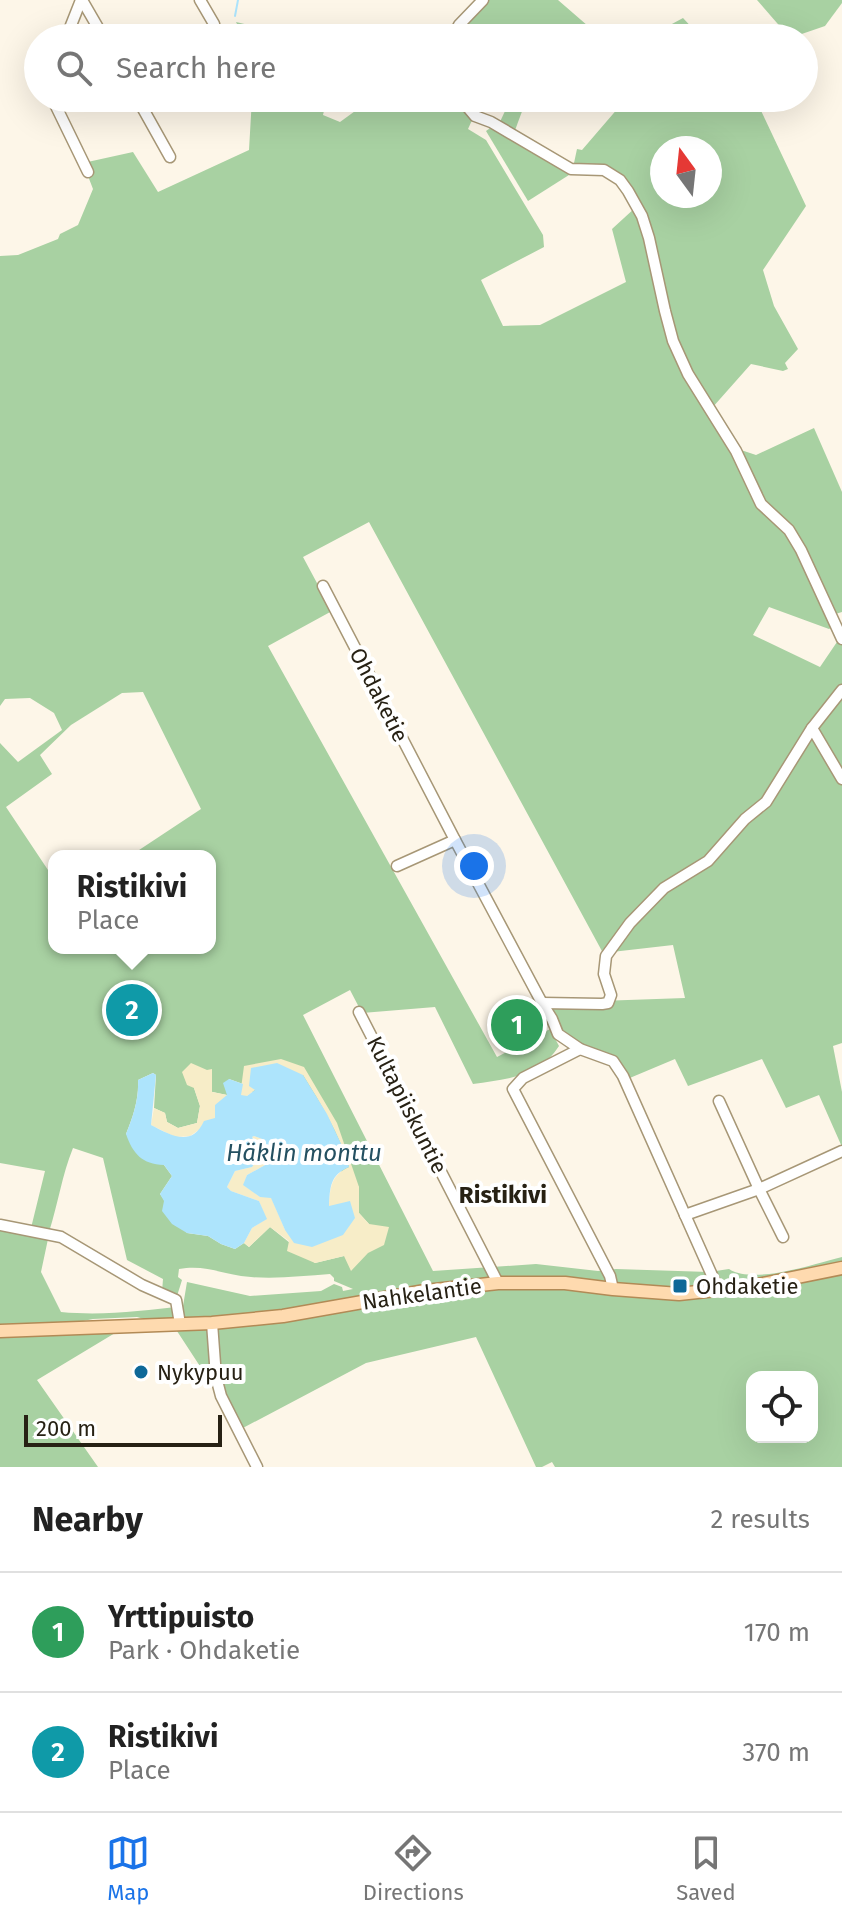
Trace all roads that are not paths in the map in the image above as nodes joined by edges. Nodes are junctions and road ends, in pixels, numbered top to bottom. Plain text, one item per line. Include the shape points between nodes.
1 (82, 0) edge
2 (200, 0) edge
3 (483, 0) edge
4 (72, 24) edge
5 (96, 24) edge
6 (214, 24) edge
7 (460, 24) edge
8 (59, 112) edge
9 (145, 112) edge
10 (472, 112) edge
11 (170, 157) dead end
12 (88, 172) dead end
13 (323, 586) dead end
14 (842, 639) edge
15 (842, 690) edge
16 (812, 728) junction
17 (842, 779) edge
18 (455, 840) junction
19 (397, 866) dead end
20 (542, 1003) junction
21 (359, 1012) dead end
22 (580, 1049) junction
23 (719, 1101) dead end
24 (842, 1151) edge
25 (759, 1189) junction
26 (685, 1215) junction
27 (0, 1225) edge
28 (783, 1237) dead end
29 (842, 1268) edge
30 (498, 1283) junction
31 (613, 1289) junction
32 (719, 1291) junction
33 (212, 1323) junction
34 (180, 1324) junction
35 (0, 1331) edge
36 (257, 1467) edge

1 - 4 street
1 - 5 street
2 - 6 street
3 - 7 street
8 - 12 street
9 - 11 street
10 - 14 street via 571,169 604,170 620,180 637,204 673,341 688,374 736,451 761,504 789,530 801,550
13 - 18 street, Ohdaketie
15 - 16 street
16 - 17 street
16 - 20 street via 766,802 708,861 664,888 630,923 606,956 608,1003
18 - 19 street
18 - 20 street, Ohdaketie
20 - 22 street, Ohdaketie via 558,1034
21 - 30 street, Kultapiiskuntie
22 - 26 street, Ohdaketie via 613,1061 623,1076
22 - 31 street via 523,1078 513,1089
23 - 25 street
24 - 25 street
25 - 26 street
25 - 28 street
26 - 32 street, Ohdaketie
27 - 34 street via 61,1237 176,1300
29 - 32 main road, Nahkelantie
30 - 31 main road, Nahkelantie
30 - 33 main road, Nahkelantie
31 - 32 main road, Nahkelantie
33 - 34 main road, Nahkelantie
33 - 36 street via 221,1396
34 - 35 main road, Nahkelantie

